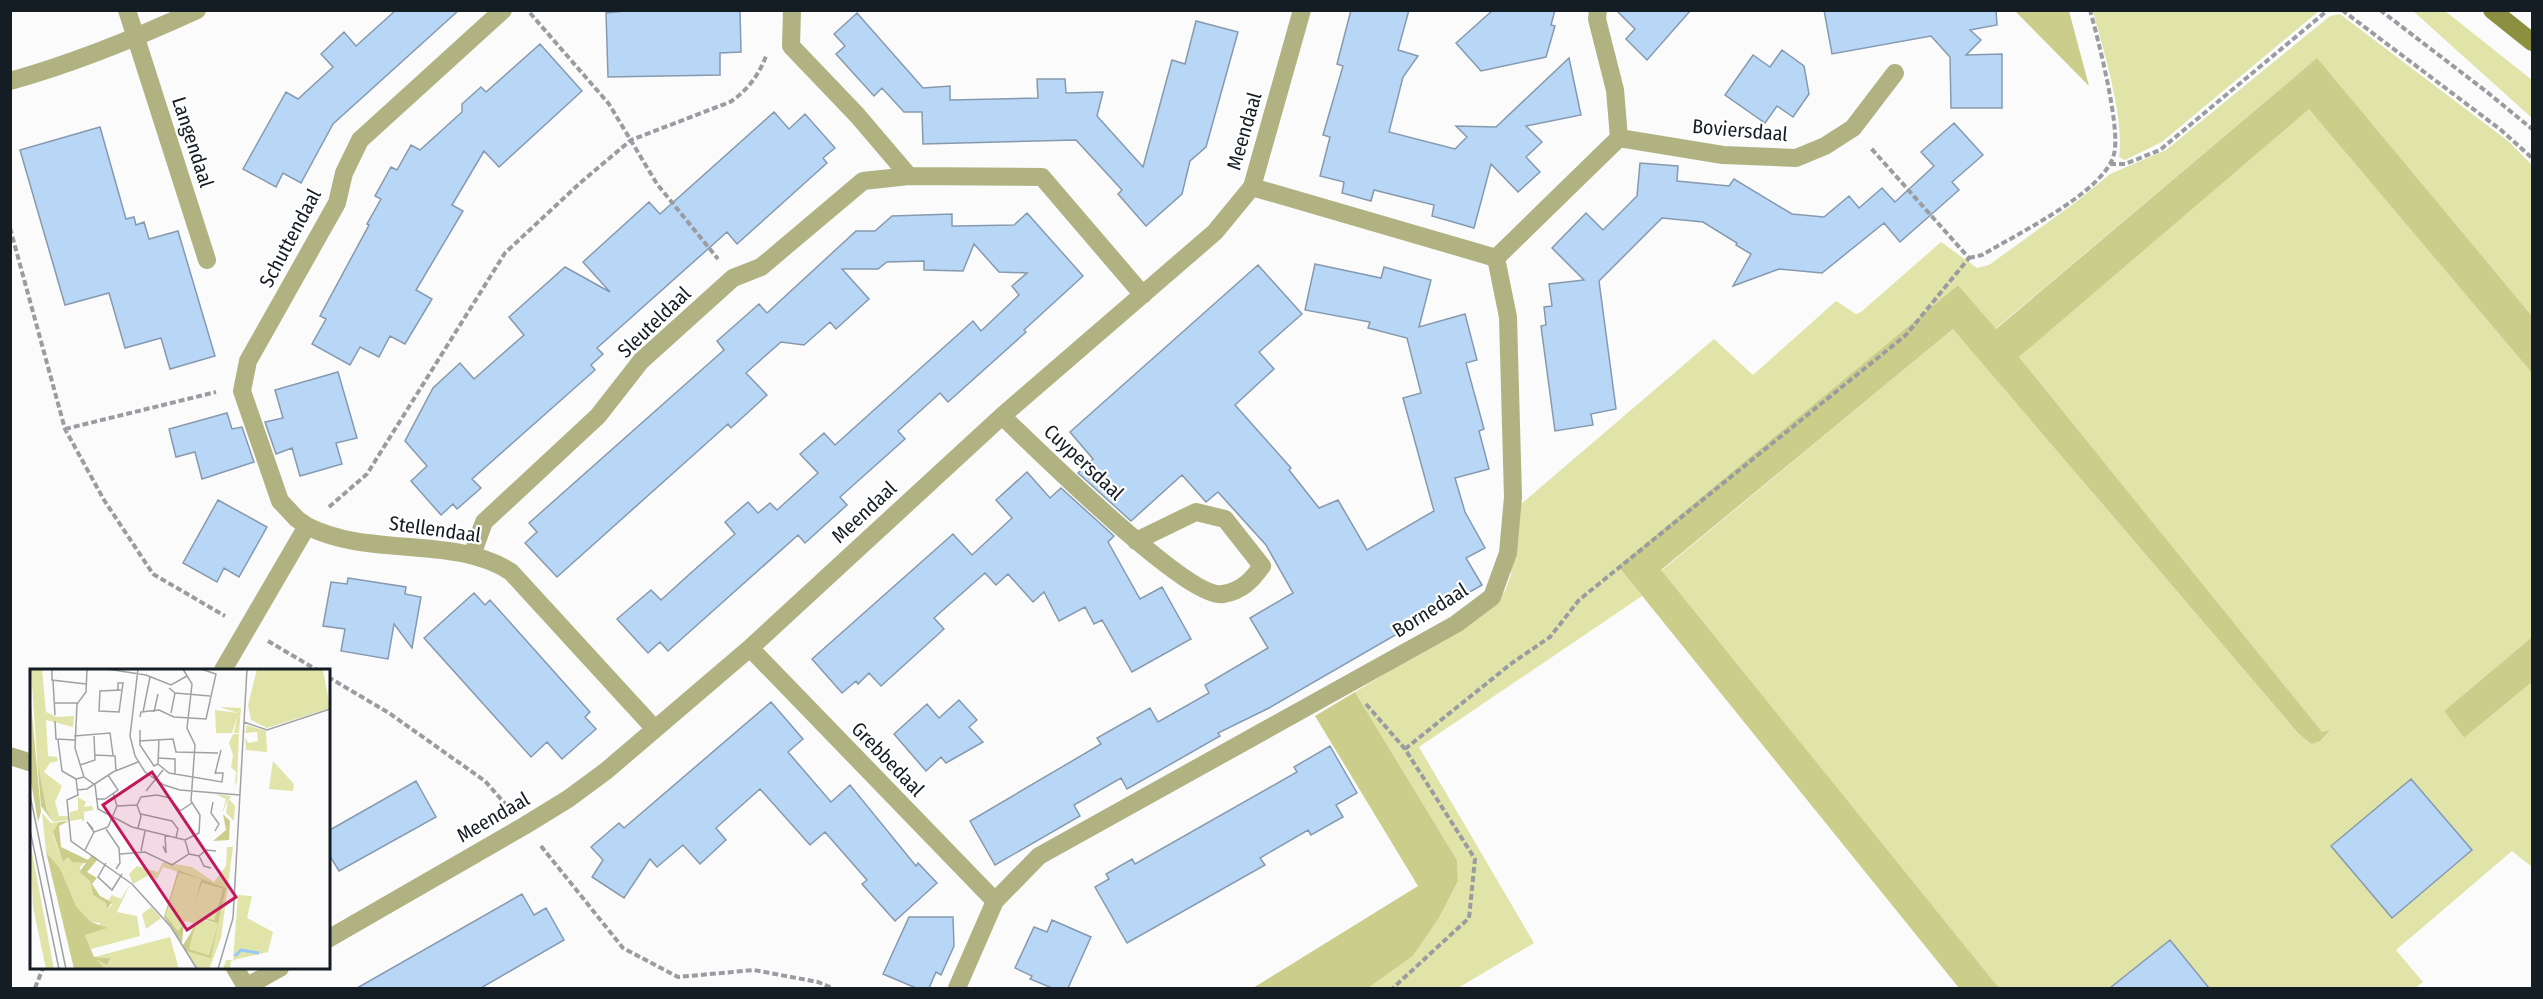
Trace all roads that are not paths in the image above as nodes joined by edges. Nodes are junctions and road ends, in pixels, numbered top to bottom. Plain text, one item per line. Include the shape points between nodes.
1 (127, 10) edge
2 (197, 10) edge
3 (503, 10) edge
4 (1302, 10) edge
5 (1598, 10) edge
6 (2492, 10) edge
7 (791, 18) edge
8 (136, 38) junction
9 (2532, 42) edge
10 (1895, 73) dead end
11 (10, 81) edge
12 (1619, 138) junction
13 (909, 176) junction
14 (1252, 187) junction
15 (1496, 258) junction
16 (207, 260) dead end
17 (1143, 295) junction
18 (1002, 416) junction
19 (307, 526) junction
20 (1136, 541) junction
21 (472, 555) junction
22 (750, 648) junction
23 (224, 669) edge
24 (654, 728) junction
25 (10, 756) edge
26 (30, 762) edge
27 (994, 901) junction
28 (330, 938) edge
29 (236, 969) edge
30 (278, 969) edge
31 (246, 988) edge
32 (957, 988) edge

1 - 8 street, Langendaal
2 - 8 street
3 - 19 street, Schuttendaal via 360,140 344,173 337,203 248,361 242,391 280,501
4 - 14 street, Meendaal
5 - 12 street via 1615,90
6 - 9 main road
7 - 13 street via 792,46
8 - 11 street
8 - 16 street, Langendaal
10 - 12 street, Boviersdaal via 1852,128 1825,146 1796,158 1723,155
12 - 15 street
13 - 17 street, Sleuteldaal via 1042,177
13 - 21 street, Sleuteldaal via 863,181 761,267 733,278 641,361 598,416 484,522
14 - 15 street
14 - 17 street, Meendaal via 1215,232
15 - 27 street, Bornedaal via 1508,317 1513,497 1508,554 1492,597 1455,624 1039,856
17 - 18 street, Meendaal
18 - 20 street, Cuypersdaal
18 - 22 street, Meendaal
19 - 21 street, Stellendaal via 339,539
19 - 23 street
20 - 20 street, Cuypersdaal via 1199,588 1222,595 1250,584 1262,566 1225,519 1196,512
21 - 24 street, Stellendaal via 511,572
22 - 24 street, Meendaal
22 - 27 street, Grebbedaal
24 - 28 street, Meendaal via 568,799
25 - 26 street
27 - 32 street, Bornedaal
29 - 31 street
30 - 31 street

